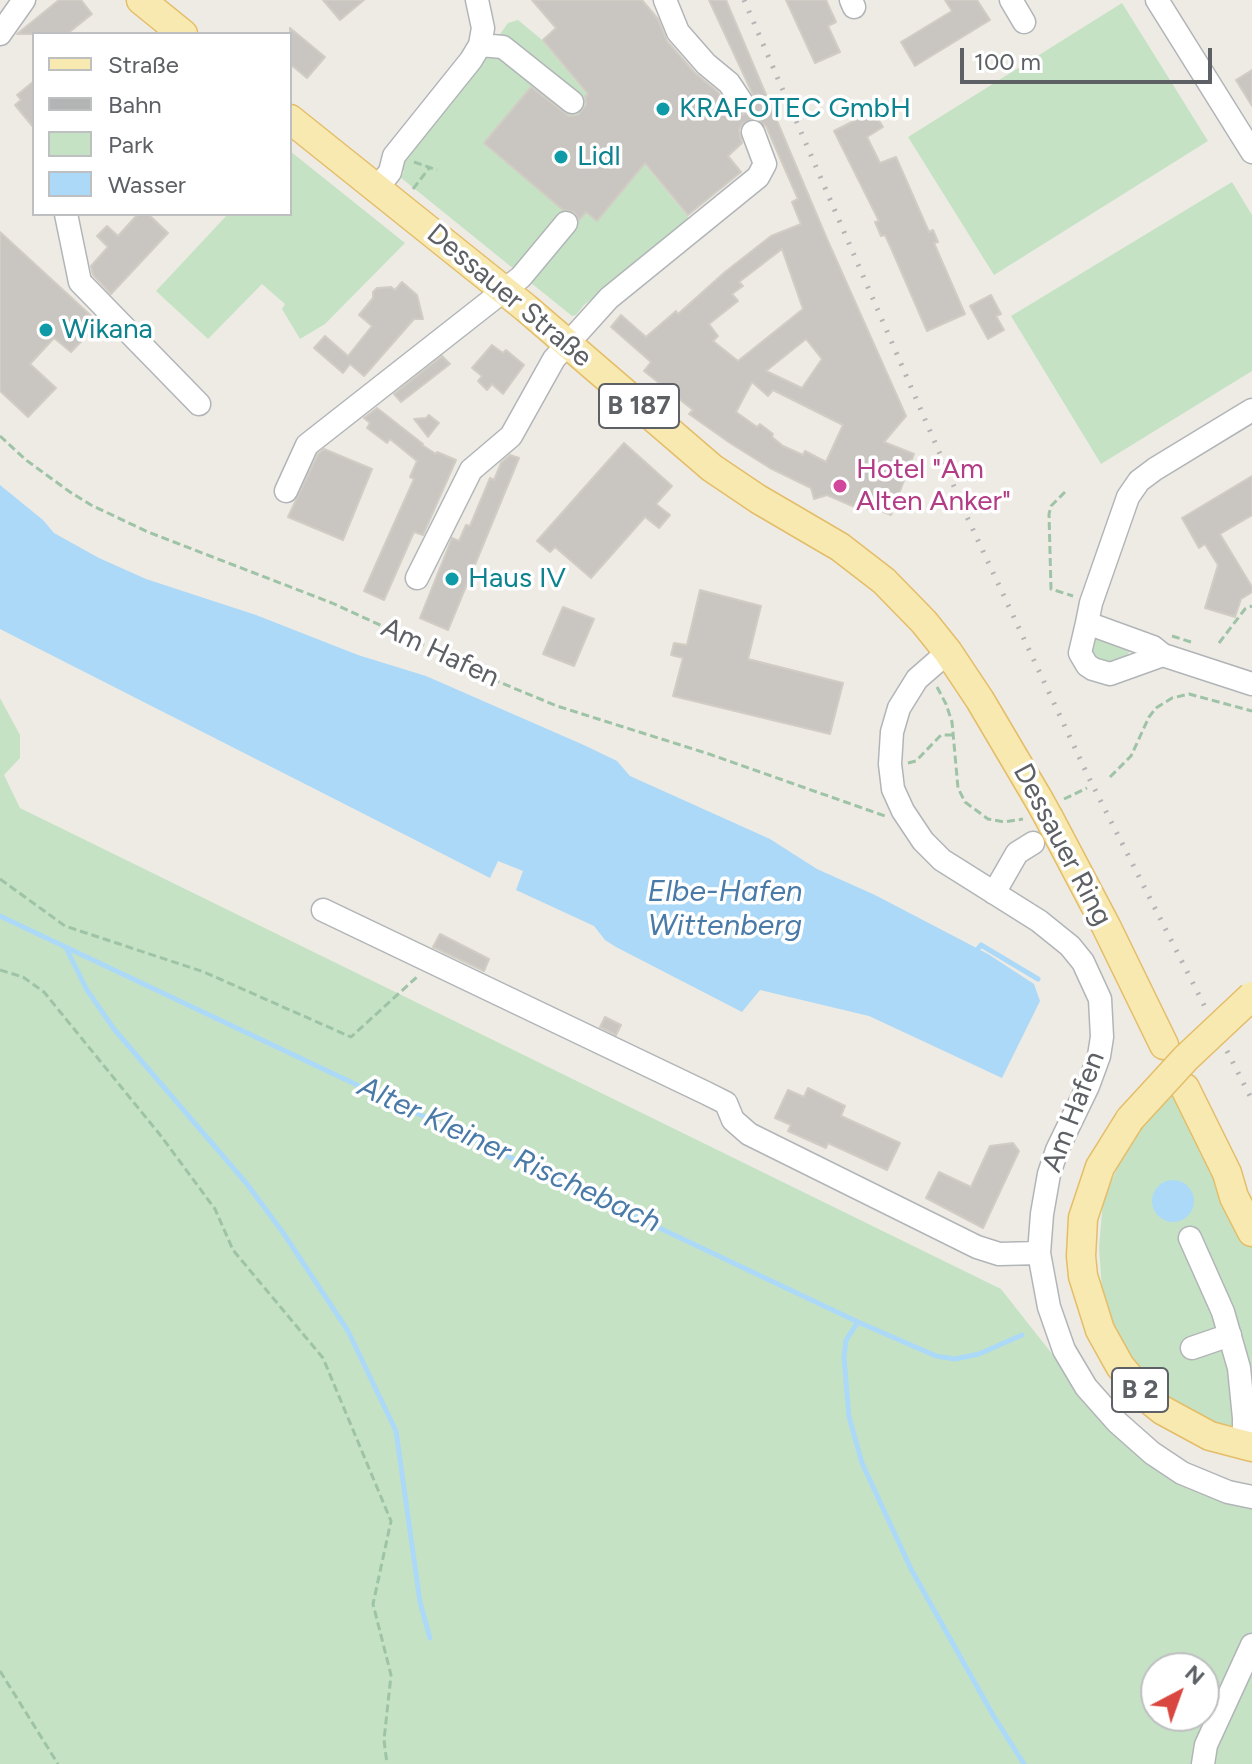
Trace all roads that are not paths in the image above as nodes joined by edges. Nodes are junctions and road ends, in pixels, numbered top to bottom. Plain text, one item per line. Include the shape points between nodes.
1 (24, 0) edge
2 (141, 0) edge
3 (477, 0) edge
4 (665, 0) edge
5 (1011, 0) edge
6 (1157, 0) edge
7 (1024, 22) dead end
8 (176, 32) edge
9 (0, 34) edge
10 (480, 45) junction
11 (741, 101) dead end
12 (572, 102) dead end
13 (292, 121) edge
14 (753, 132) dead end
15 (1252, 152) edge
16 (377, 188) junction
17 (66, 216) edge
18 (566, 223) dead end
19 (504, 290) junction
20 (568, 343) junction
21 (199, 404) dead end
22 (1252, 410) edge
23 (286, 491) dead end
24 (417, 578) dead end
25 (1089, 613) junction
26 (948, 652) junction
27 (1163, 655) junction
28 (1252, 684) edge
29 (1033, 843) dead end
30 (994, 893) junction
31 (323, 910) dead end
32 (1252, 996) edge
33 (1164, 1045) dead end
34 (1185, 1088) dead end
35 (1227, 1173) junction
36 (1252, 1196) edge
37 (1252, 1232) edge
38 (1190, 1238) dead end
39 (1039, 1253) junction
40 (1230, 1335) junction
41 (1192, 1348) dead end
42 (1248, 1446) edge
43 (1252, 1497) edge
44 (1252, 1645) edge
45 (1203, 1764) edge

1 - 9 street
2 - 8 main road
3 - 10 street via 483,28
4 - 11 street via 678,32
5 - 7 street
6 - 15 street
10 - 12 street via 503,47
10 - 16 street via 394,156
13 - 16 main road, Dessauer Straße / B 187
14 - 20 street via 765,164 758,177 609,298
16 - 19 main road, Dessauer Straße / B 187
17 - 21 street via 80,282
18 - 19 street
19 - 20 main road, Dessauer Straße / B 187
19 - 23 street via 307,445
20 - 24 street via 547,367 511,436 471,470
20 - 26 main road, Dessauer Straße / B 187 via 712,468 854,556
22 - 25 street via 1139,481 1128,497
25 - 27 street
25 - 27 street via 1080,653 1093,669 1110,674
26 - 30 street, Am Hafen via 903,697 892,732 893,789 923,841 942,860
26 - 33 main road, Dessauer Ring / B 187 via 1046,808
27 - 28 street
29 - 30 street via 1017,853
30 - 39 street, Am Hafen via 1070,946 1100,999 1099,1056 1049,1174
31 - 39 street via 726,1103 733,1120 749,1134 977,1247 999,1254
32 - 42 main road, B 2, bridge via 1130,1119 1100,1167 1083,1218 1081,1256 1093,1311 1109,1348 1146,1397 1194,1429
34 - 35 main road
35 - 36 main road
35 - 37 main road
38 - 40 street
39 - 43 street, Am Hafen via 1064,1350 1086,1387 1152,1453 1182,1473
40 - 41 street
40 - 42 street
44 - 45 street via 1206,1745

